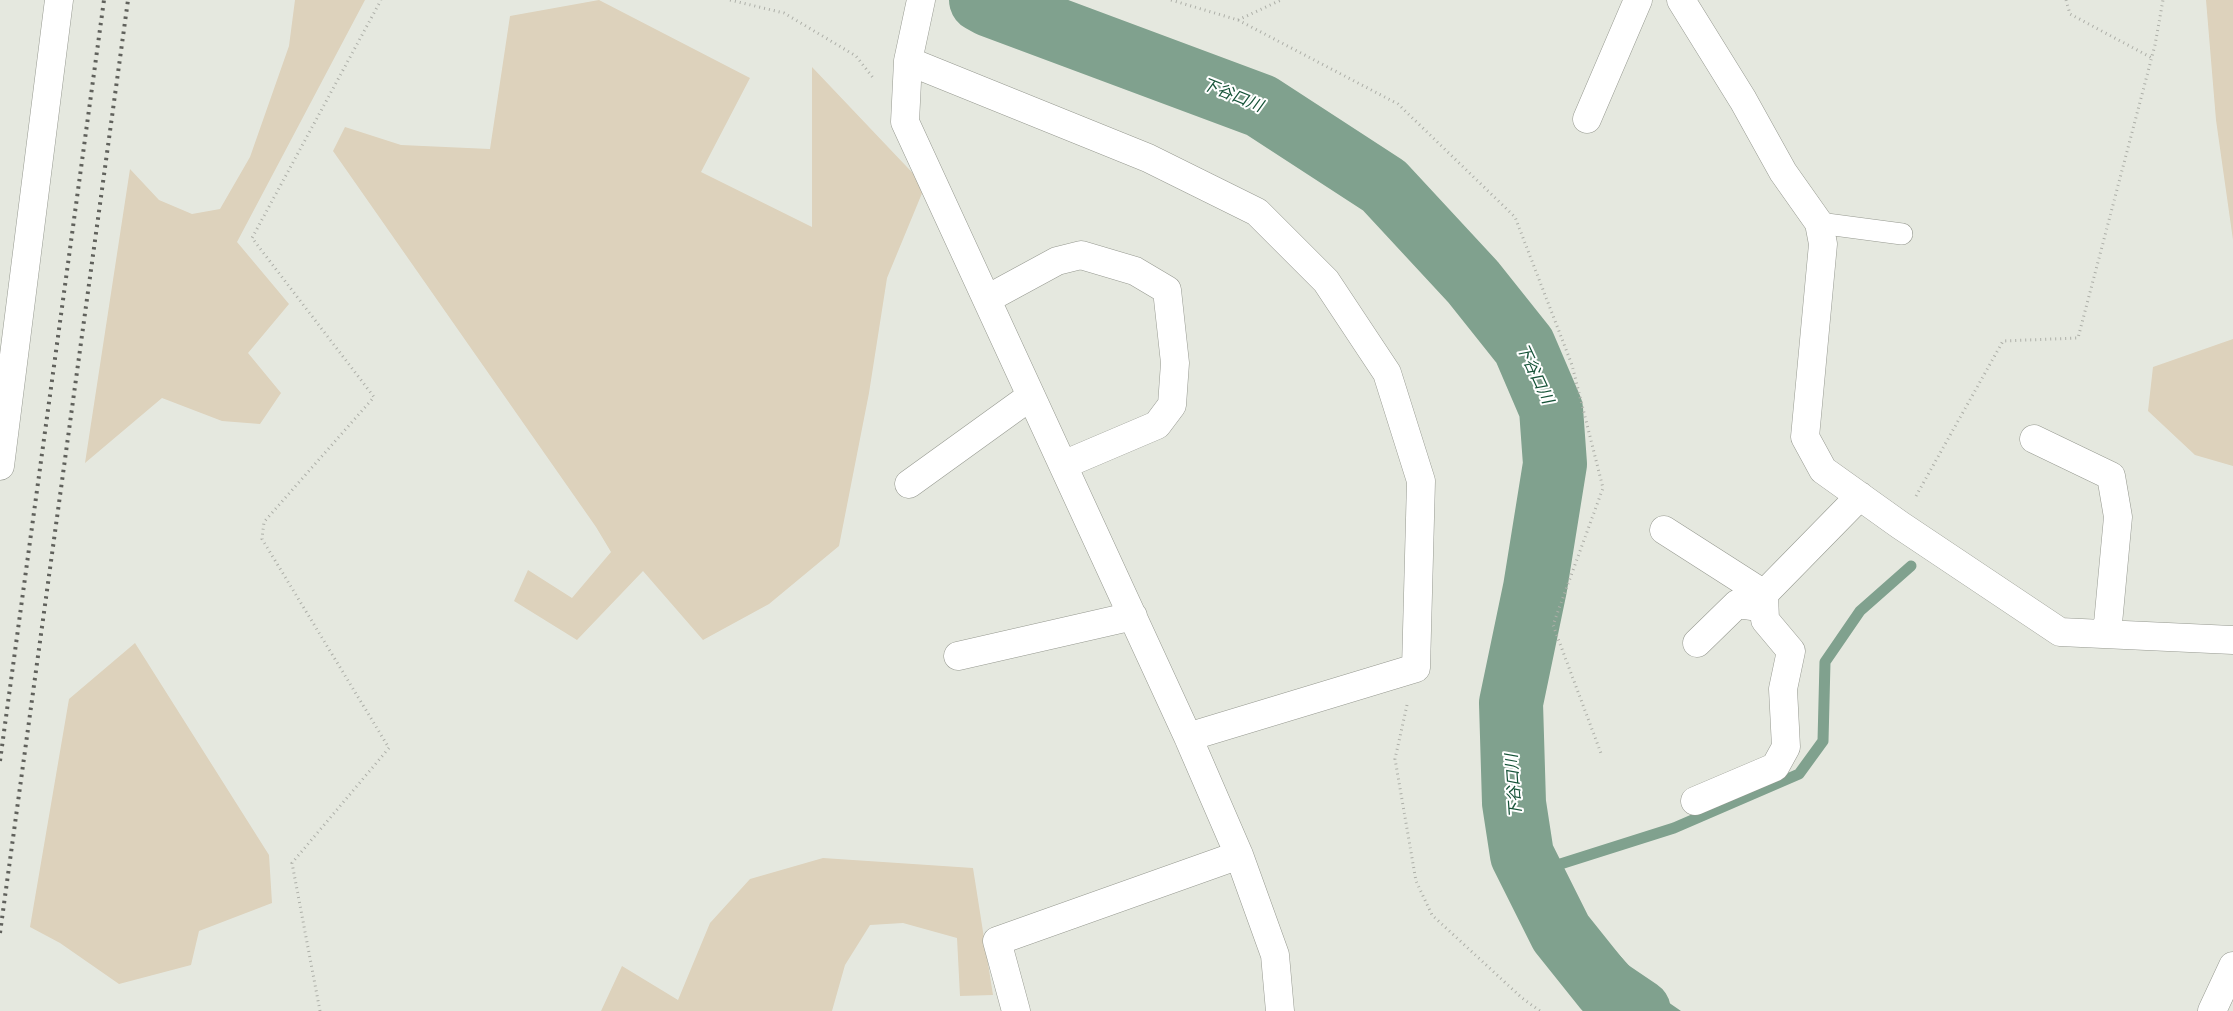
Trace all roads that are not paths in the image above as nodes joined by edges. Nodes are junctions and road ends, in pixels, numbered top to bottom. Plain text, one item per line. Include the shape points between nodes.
1 (59, 0) edge
2 (922, 0) edge
3 (1638, 0) edge
4 (1681, 0) edge
5 (908, 61) junction
6 (1587, 119) dead end
7 (1819, 223) junction
8 (1902, 234) dead end
9 (986, 299) junction
10 (1031, 396) junction
11 (2034, 439) dead end
12 (1063, 465) junction
13 (0, 466) edge
14 (909, 484) dead end
15 (1860, 496) junction
16 (1664, 530) dead end
17 (1764, 601) junction
18 (1133, 616) junction
19 (2107, 634) junction
20 (2233, 640) edge
21 (1697, 643) dead end
22 (958, 656) dead end
23 (1188, 737) junction
24 (1695, 801) dead end
25 (1239, 855) junction
26 (2233, 966) edge
27 (1016, 1011) edge
28 (1280, 1011) edge
29 (2212, 1011) edge

1 - 13 street
2 - 5 street
3 - 6 street
4 - 7 street via 1784,172
5 - 9 street via 905,122
5 - 23 street via 1148,158 1257,212 1326,281 1388,373 1421,481 1416,668
7 - 8 lane
7 - 15 street via 1823,244 1805,437 1823,470
9 - 10 street
9 - 12 street via 1057,261 1081,255 1135,271 1167,290 1175,362 1172,406 1157,425
10 - 12 street
10 - 14 street
11 - 19 street via 2111,476 2118,518
12 - 18 street
15 - 17 street
15 - 19 street via 2060,632
16 - 17 street
17 - 21 street via 1737,604
17 - 24 street via 1766,620 1791,651 1783,689 1786,747 1775,767
18 - 22 street
18 - 23 street
19 - 20 street
23 - 25 street
25 - 27 street via 997,941
25 - 28 street via 1275,955
26 - 29 street

